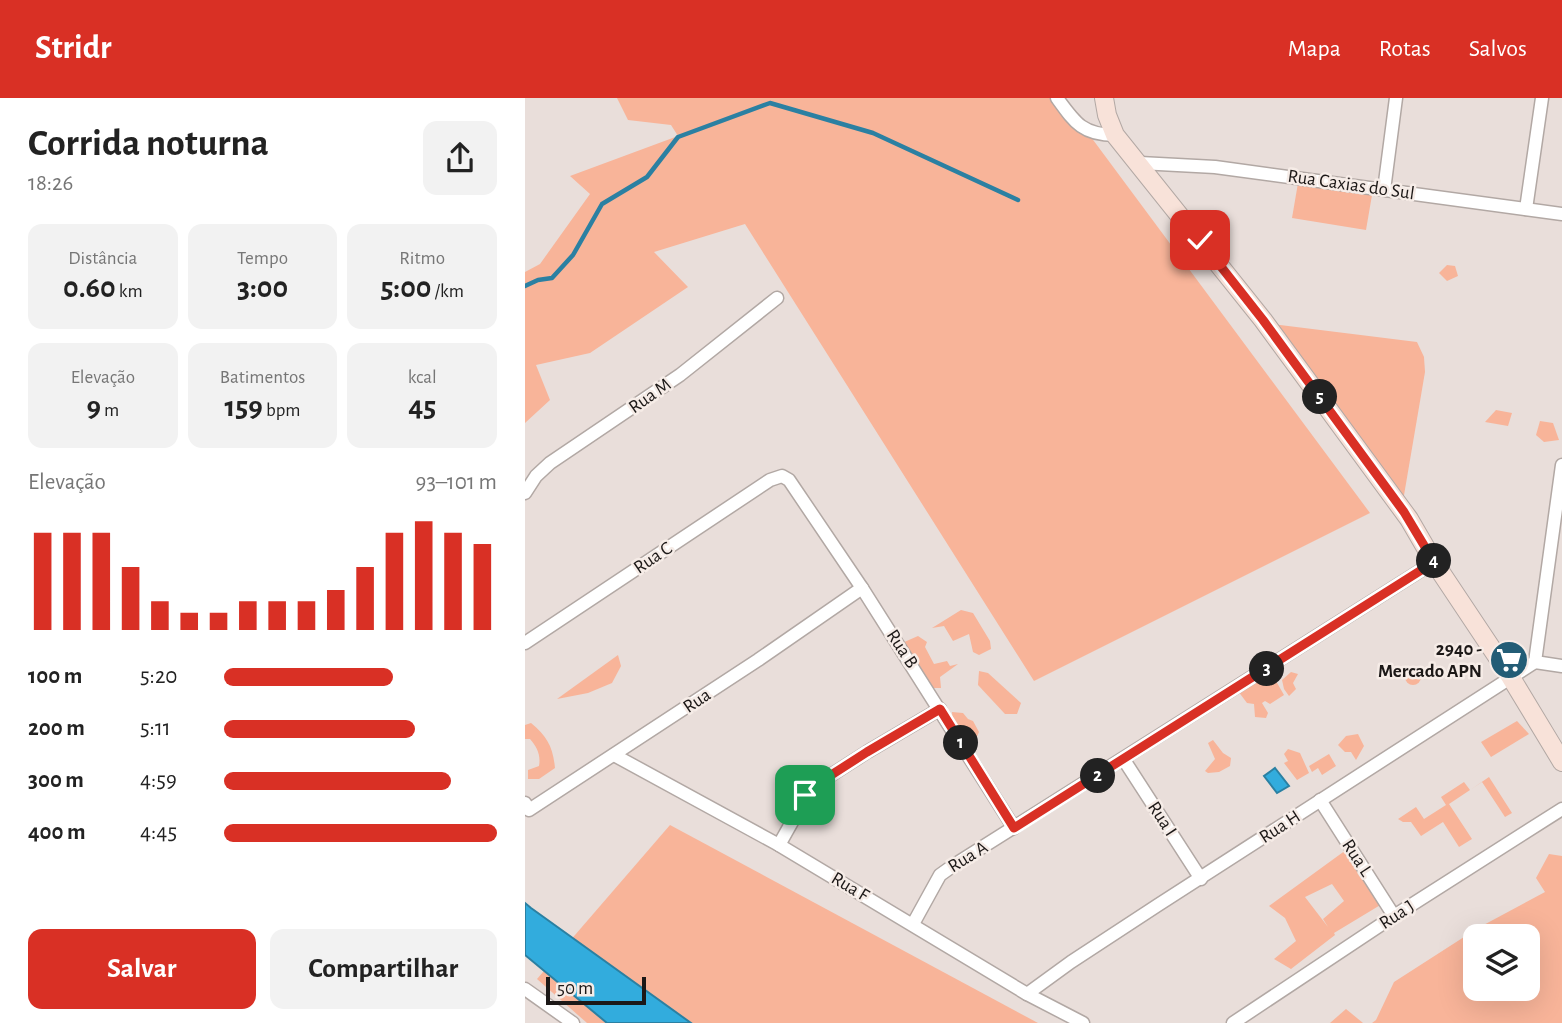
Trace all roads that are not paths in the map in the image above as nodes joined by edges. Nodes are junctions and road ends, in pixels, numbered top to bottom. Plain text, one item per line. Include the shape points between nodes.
1 (1057, 98) edge
2 (1104, 98) edge
3 (1396, 98) edge
4 (1542, 98) edge
5 (1115, 135) junction
6 (1140, 163) junction
7 (1384, 190) junction
8 (1526, 209) junction
9 (1562, 214) edge
10 (777, 298) dead end
11 (1562, 466) edge
12 (782, 476) joint
13 (525, 493) edge
14 (1434, 562) junction
15 (862, 588) junction
16 (525, 643) edge
17 (1535, 662) junction
18 (1562, 666) edge
19 (1510, 676) junction
20 (940, 709) junction
21 (614, 755) junction
22 (1124, 760) junction
23 (1562, 762) edge
24 (1320, 800) junction
25 (527, 806) edge
26 (1562, 809) edge
27 (1014, 828) junction
28 (779, 845) junction
29 (1201, 879) junction
30 (1394, 916) junction
31 (913, 924) junction
32 (525, 989) edge
33 (1027, 995) junction
34 (573, 1023) edge
35 (1083, 1023) edge
36 (1233, 1023) edge

1 - 5 street via 1085,130
2 - 5 main road
3 - 7 street
4 - 8 street
5 - 6 main road
6 - 7 street, Rua Caxias do Sul via 1215,167
6 - 14 main road via 1263,320 1409,519
7 - 8 street, Rua Caxias do Sul
8 - 9 street, Rua Caxias do Sul
10 - 13 street, Rua M via 680,375 550,463
11 - 17 street
12 - 15 street, Rua B
12 - 16 street, Rua C
14 - 19 main road
14 - 22 street, Rua A
15 - 20 street, Rua B
15 - 21 street, Rua
17 - 18 street
17 - 19 street, Rua H
19 - 23 main road
19 - 24 street, Rua H
20 - 27 street, Rua B
20 - 28 street via 811,788
21 - 25 street, Rua
21 - 28 street, Rua F
22 - 27 street, Rua A
22 - 29 street, Rua I
24 - 29 street, Rua H
24 - 30 street, Rua L
26 - 30 street, Rua J
27 - 31 street, Rua A via 940,875
28 - 31 street, Rua F
29 - 33 street, Rua H
30 - 36 street, Rua J
31 - 33 street, Rua F
32 - 34 street
33 - 35 street, Rua F

